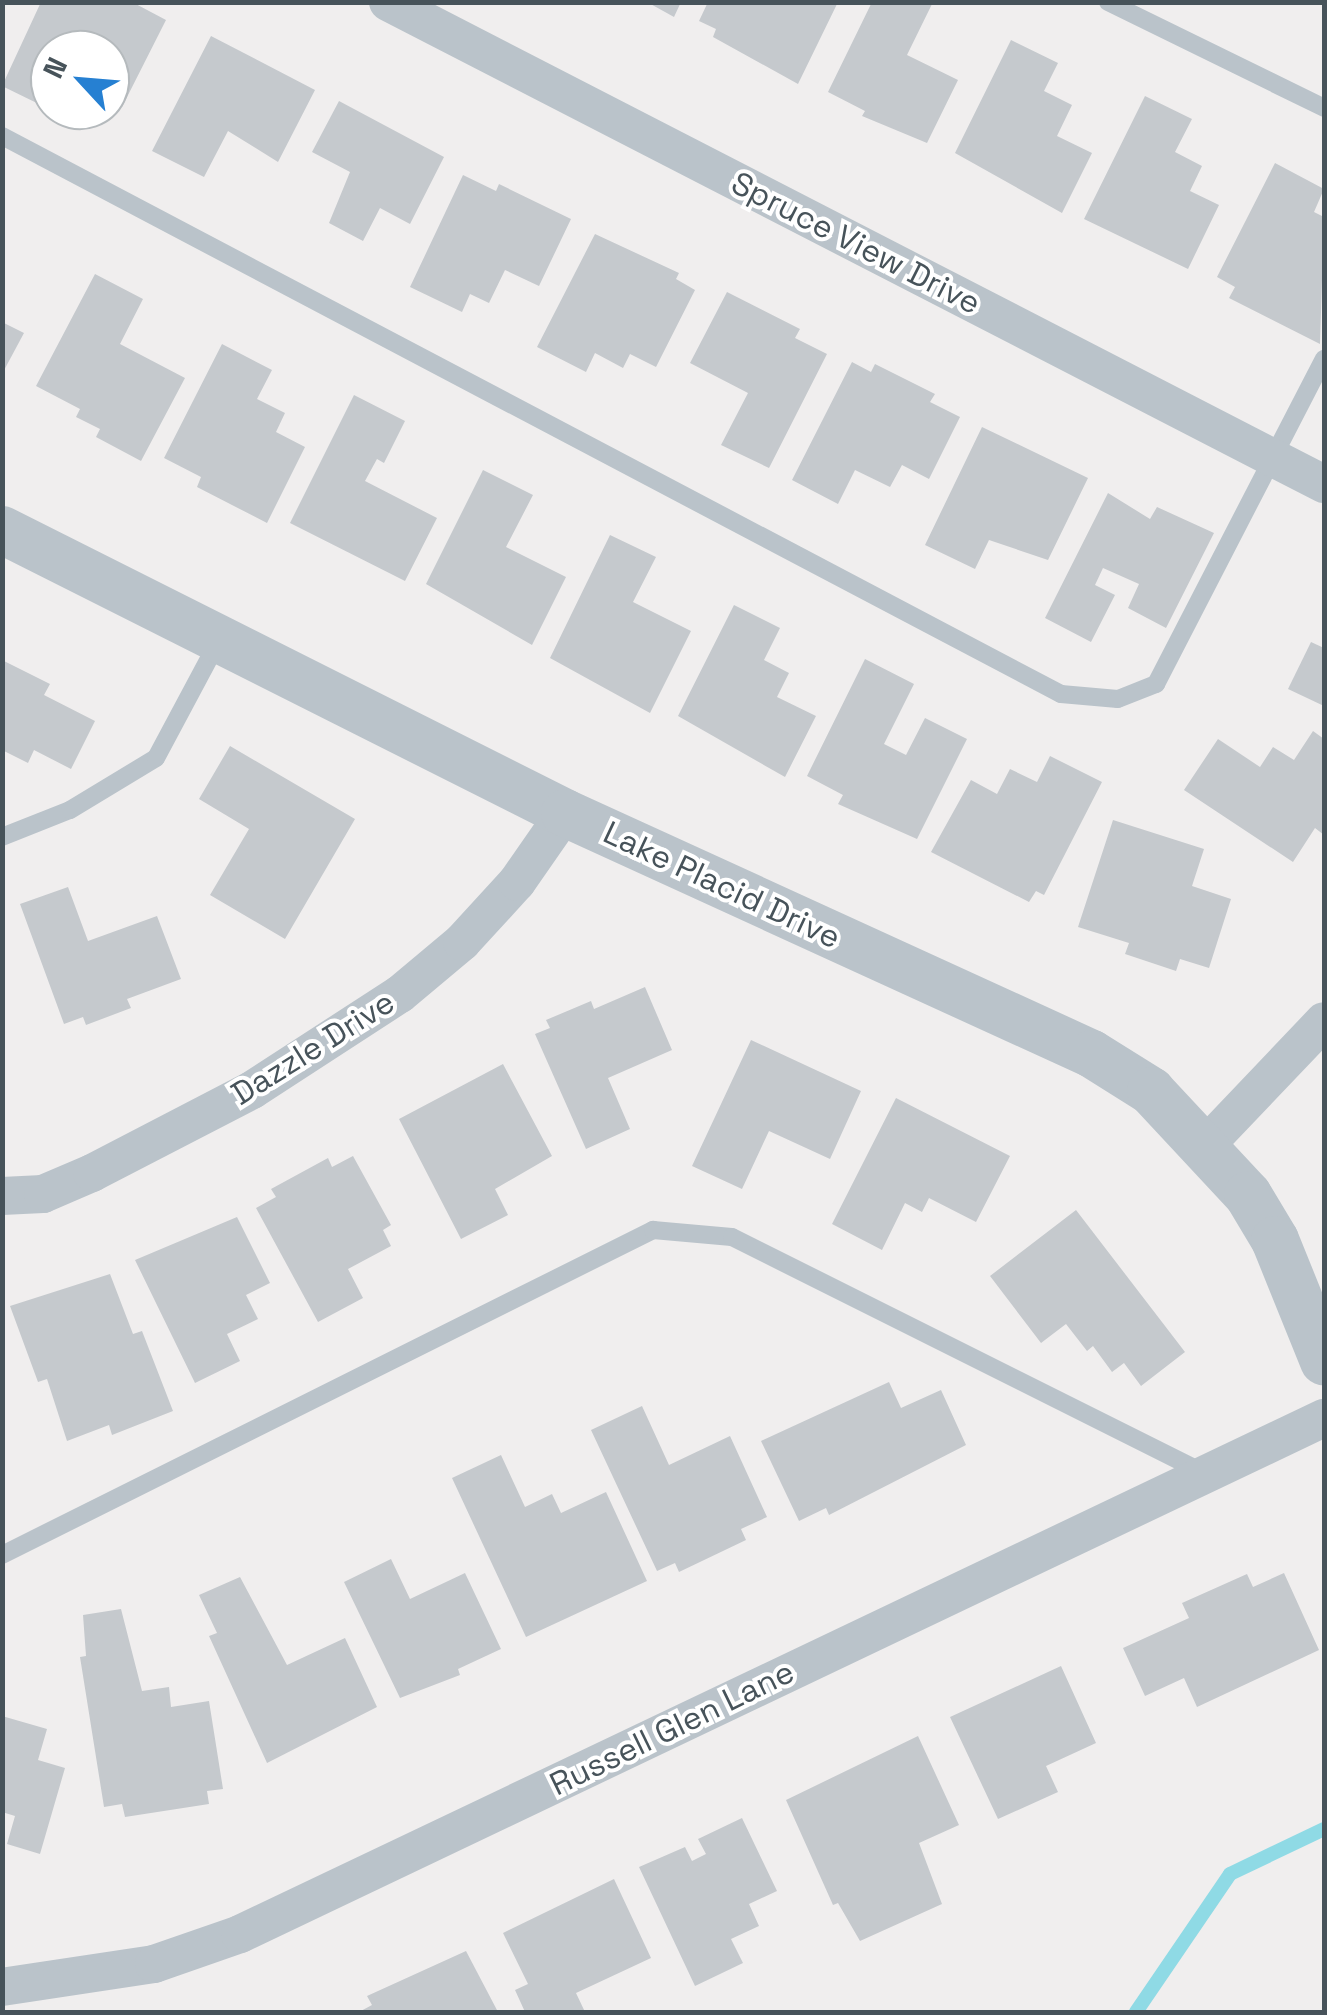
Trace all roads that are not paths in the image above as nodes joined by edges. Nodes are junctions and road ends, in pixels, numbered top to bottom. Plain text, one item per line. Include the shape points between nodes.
1 (388, 2) edge
2 (1108, 2) edge
3 (1324, 108) edge
4 (2, 136) edge
5 (1324, 359) edge
6 (1277, 460) junction
7 (1324, 484) edge
8 (2, 530) edge
9 (220, 640) junction
10 (564, 814) junction
11 (2, 837) edge
12 (1324, 1020) edge
13 (1206, 1144) junction
14 (2, 1196) edge
15 (1324, 1361) edge
16 (1324, 1418) edge
17 (1206, 1474) junction
18 (2, 1555) edge
19 (2, 1987) edge

1 - 6 street, Spruce View Drive
2 - 3 lane
4 - 6 lane via 1061,694 1118,700 1156,684
5 - 6 lane
6 - 7 street, Spruce View Drive
8 - 9 street, Lake Placid Drive
9 - 10 street, Lake Placid Drive
9 - 11 lane via 156,758 70,810
10 - 13 street, Lake Placid Drive via 1092,1054 1151,1091
10 - 14 street, Dazzle Drive via 517,882 462,942 400,994 252,1090 92,1174 42,1194
12 - 13 street
13 - 15 street, Lake Placid Drive via 1275,1240
16 - 17 street, Russell Glen Lane
17 - 18 lane via 732,1237 653,1230
17 - 19 street, Russell Glen Lane via 240,1934 154,1964

